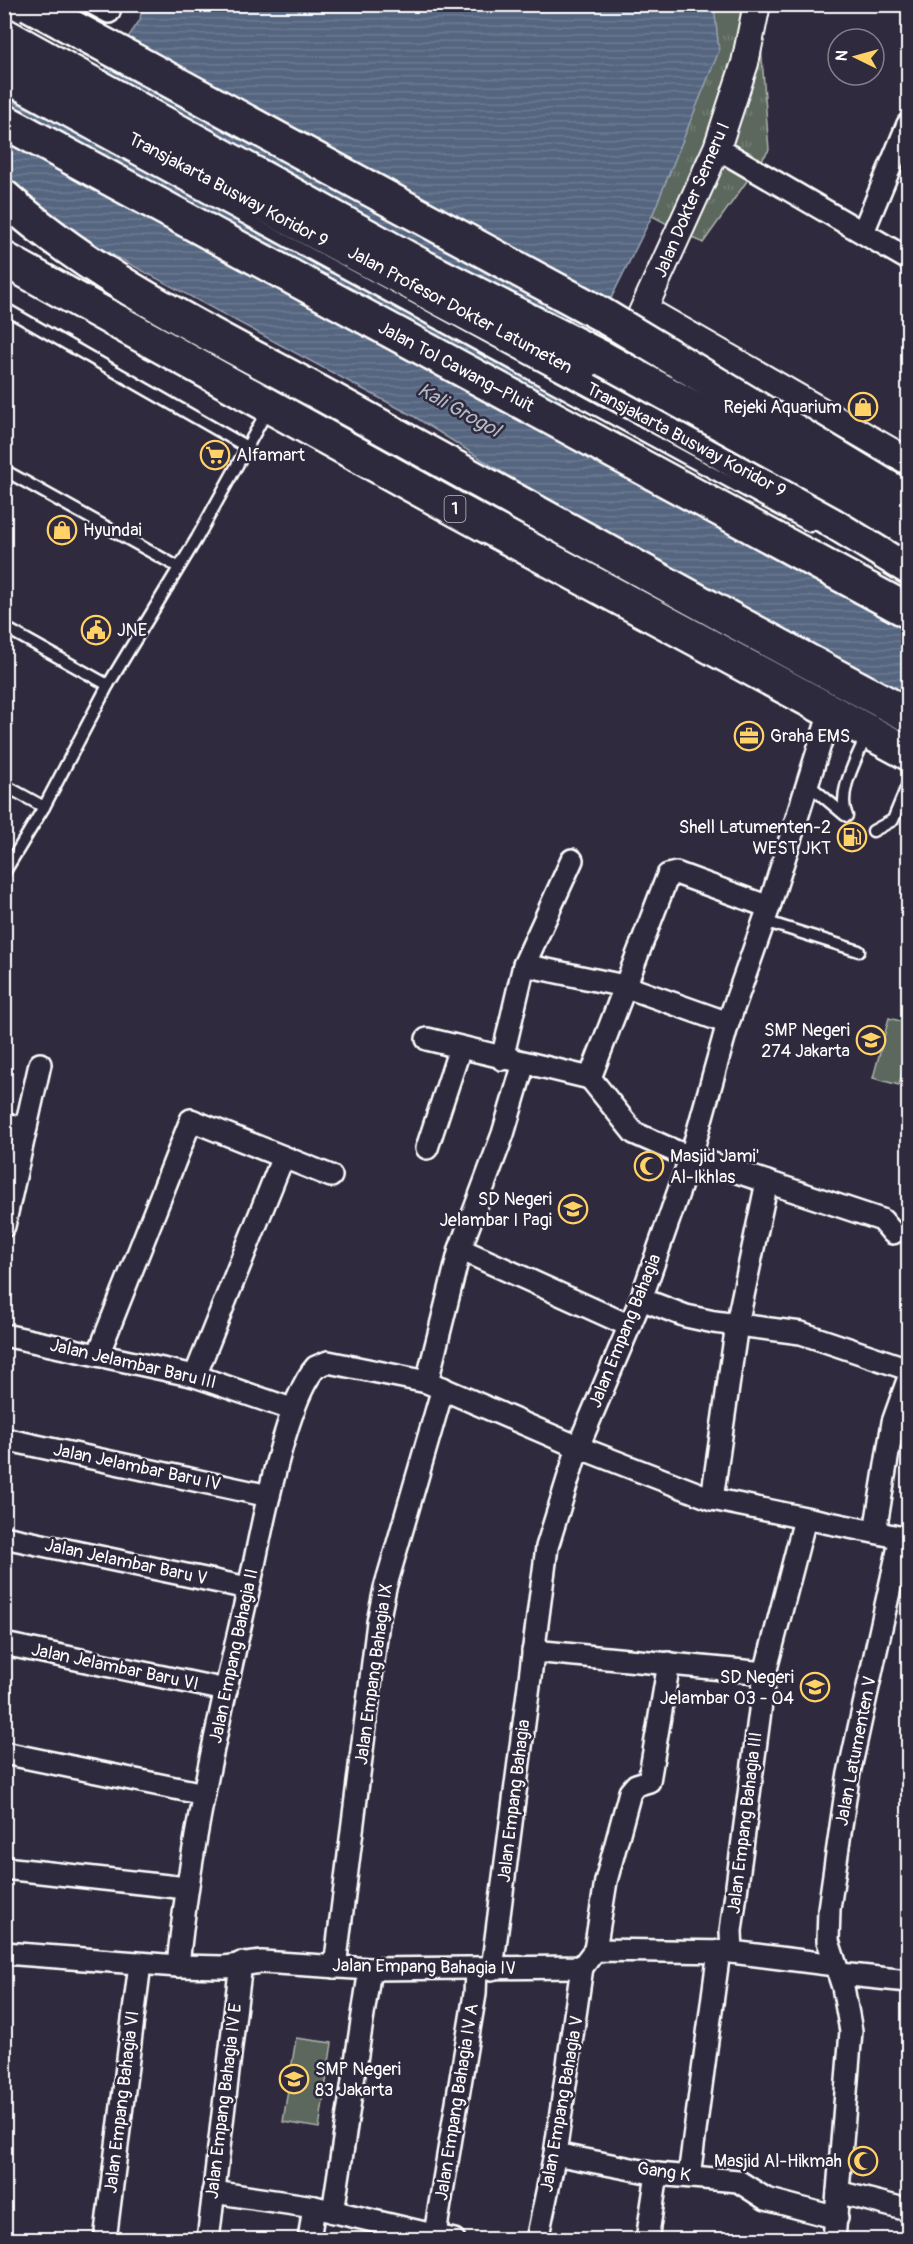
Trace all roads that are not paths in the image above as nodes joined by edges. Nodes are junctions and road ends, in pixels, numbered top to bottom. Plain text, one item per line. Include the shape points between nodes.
1 (29, 4) edge
2 (757, 4) edge
3 (4, 35) edge
4 (4, 66) edge
5 (4, 87) edge
6 (43, 97) junction
7 (4, 122) edge
8 (909, 124) edge
9 (717, 148) junction
10 (4, 197) edge
11 (863, 232) junction
12 (4, 259) edge
13 (909, 259) edge
14 (4, 308) edge
15 (644, 309) junction
16 (597, 392) junction
17 (270, 406) junction
18 (247, 447) junction
19 (909, 461) edge
20 (4, 470) edge
21 (909, 500) edge
22 (909, 530) edge
23 (824, 534) dead end
24 (178, 567) junction
25 (909, 567) edge
26 (909, 611) edge
27 (4, 627) edge
28 (108, 685) junction
29 (831, 709) junction
30 (909, 715) edge
31 (869, 730) junction
32 (909, 753) edge
33 (808, 784) junction
34 (909, 784) edge
35 (4, 785) edge
36 (44, 807) junction
37 (873, 831) dead end
38 (572, 860) dead end
39 (4, 873) edge
40 (766, 914) junction
41 (858, 951) dead end
42 (524, 965) junction
43 (624, 986) junction
44 (728, 1023) junction
45 (427, 1039) dead end
46 (460, 1048) junction
47 (502, 1059) junction
48 (524, 1063) junction
49 (40, 1064) dead end
50 (590, 1078) junction
51 (4, 1124) edge
52 (26, 1128) junction
53 (427, 1148) dead end
54 (691, 1156) junction
55 (284, 1157) junction
56 (331, 1176) dead end
57 (767, 1182) junction
58 (4, 1226) edge
59 (890, 1229) dead end
60 (460, 1249) junction
61 (641, 1299) junction
62 (737, 1324) junction
63 (630, 1326) junction
64 (4, 1335) edge
65 (98, 1355) junction
66 (909, 1369) edge
67 (195, 1376) junction
68 (909, 1380) edge
69 (435, 1385) junction
70 (294, 1410) junction
71 (901, 1424) edge
72 (4, 1438) edge
73 (578, 1446) junction
74 (269, 1496) junction
75 (712, 1499) junction
76 (805, 1519) junction
77 (875, 1532) junction
78 (4, 1537) edge
79 (905, 1538) edge
80 (248, 1588) junction
81 (4, 1644) edge
82 (533, 1651) junction
83 (669, 1663) junction
84 (765, 1673) junction
85 (226, 1690) junction
86 (4, 1753) edge
87 (204, 1794) junction
88 (4, 1868) edge
89 (186, 1888) junction
90 (725, 1952) junction
91 (4, 1953) edge
92 (588, 1959) junction
93 (241, 1963) junction
94 (140, 1964) junction
95 (178, 1966) junction
96 (335, 1967) junction
97 (484, 1970) junction
98 (837, 1970) junction
99 (368, 1979) junction
100 (909, 1981) edge
101 (555, 2154) junction
102 (657, 2174) junction
103 (688, 2176) junction
104 (213, 2192) junction
105 (838, 2192) junction
106 (323, 2210) junction
107 (909, 2210) edge
108 (837, 2218) junction
109 (412, 2234) edge
110 (444, 2237) edge
111 (105, 2240) edge
112 (208, 2240) edge
113 (309, 2240) edge
114 (537, 2240) edge
115 (647, 2240) edge
116 (834, 2240) edge

1 - 21 highway, bridge via 599,313
2 - 9 street, Jalan Dokter Semeru I via 746,63
3 - 22 highway, bridge via 414,262 604,358
4 - 6 highway, Jalan Profesor Dokter Latumeten
5 - 6 lane
6 - 16 highway, Jalan Profesor Dokter Latumeten
7 - 26 highway, Jalan Tol Cawang–Pluit
8 - 11 street
9 - 11 street
9 - 15 street, Jalan Dokter Semeru I
10 - 30 highway via 70,251 153,303
11 - 13 street
12 - 17 highway, 1
14 - 18 lane
15 - 16 street, Jalan Dokter Semeru I
15 - 19 street
16 - 23 lane, Transjakarta Busway Koridor 9
16 - 25 highway, Jalan Profesor Dokter Latumeten via 714,448
17 - 18 lane
17 - 29 highway, 1
18 - 24 lane
20 - 24 lane
24 - 28 lane
27 - 28 lane
28 - 36 lane
29 - 31 highway, 1
29 - 33 street, Jalan Empang Bahagia
31 - 32 highway, 1
31 - 33 lane via 843,796 847,816
33 - 40 street, Jalan Empang Bahagia
34 - 37 lane via 893,820
35 - 36 lane
36 - 39 lane
38 - 42 street
40 - 41 lane
40 - 43 street via 670,873
40 - 44 street, Jalan Empang Bahagia
42 - 43 street
42 - 47 street
43 - 44 street
43 - 50 street
44 - 54 street, Jalan Empang Bahagia
45 - 46 street
46 - 47 street
46 - 53 street
47 - 48 street
48 - 50 street
48 - 60 street, Jalan Empang Bahagia IX via 503,1134
49 - 52 street
50 - 54 street via 634,1133
51 - 52 street
52 - 58 street
54 - 57 street
54 - 61 street, Jalan Empang Bahagia
55 - 56 street
55 - 65 street via 191,1120
55 - 67 street
57 - 59 street via 882,1220
57 - 62 street
60 - 63 street
60 - 69 street, Jalan Empang Bahagia IX
61 - 62 street via 686,1316
61 - 63 street, Jalan Empang Bahagia
62 - 66 street via 801,1333
62 - 75 street
63 - 73 street, Jalan Empang Bahagia
64 - 65 street, Jalan Jelambar Baru III
65 - 67 street, Jalan Jelambar Baru III
67 - 70 street, Jalan Jelambar Baru III
68 - 71 street
69 - 70 street, Jalan Empang Bahagia II via 328,1362 311,1372
69 - 73 street
69 - 96 street, Jalan Empang Bahagia IX via 378,1622
70 - 74 street, Jalan Empang Bahagia II
71 - 77 street
72 - 74 street, Jalan Jelambar Baru IV
73 - 75 street
73 - 82 street, Jalan Empang Bahagia via 547,1547
74 - 80 street, Jalan Empang Bahagia II
75 - 76 street
76 - 77 street
76 - 84 street, Jalan Empang Bahagia III
77 - 79 street
78 - 80 street, Jalan Jelambar Baru V
79 - 98 street, Jalan Latumenten V via 848,1779 829,1909 828,1941
80 - 85 street, Jalan Empang Bahagia II
81 - 85 street, Jalan Jelambar Baru VI
82 - 83 street
82 - 97 street, Jalan Empang Bahagia
83 - 84 street
83 - 92 street, Jalan Empang Bahagia V via 649,1780 630,1792
84 - 90 street, Jalan Empang Bahagia III
85 - 87 street, Jalan Empang Bahagia II
86 - 87 street
87 - 89 street, Jalan Empang Bahagia II
88 - 89 street
89 - 95 street, Jalan Empang Bahagia II
90 - 92 street, Jalan Empang Bahagia IV
90 - 98 street, Jalan Empang Bahagia IV
90 - 103 street, Jalan Empang Bahagia III
91 - 94 street, Jalan Empang Bahagia IV
92 - 97 street, Jalan Empang Bahagia IV
92 - 101 street, Jalan Empang Bahagia V
93 - 95 street, Jalan Empang Bahagia IV via 224,1967
93 - 96 street, Jalan Empang Bahagia IV
93 - 104 street, Jalan Empang Bahagia IV E
94 - 95 street, Jalan Empang Bahagia IV
94 - 111 street, Jalan Empang Bahagia VI
96 - 99 street, Jalan Empang Bahagia IV
97 - 99 street, Jalan Empang Bahagia IV
97 - 110 street, Jalan Empang Bahagia IV A via 475,1994
98 - 100 street, Jalan Empang Bahagia IV
98 - 105 street, Jalan Latumenten V via 851,2031
99 - 106 street
101 - 102 street, Gang K
101 - 114 street, Jalan Empang Bahagia V
102 - 103 street, Gang K
102 - 115 street
103 - 108 street, Gang K via 738,2181 766,2199
104 - 106 street
104 - 112 street, Jalan Empang Bahagia IV E
105 - 107 street
105 - 108 street, Jalan Latumenten V
106 - 109 street
106 - 113 street
108 - 116 street, Jalan Latumenten V
109 - 110 street

